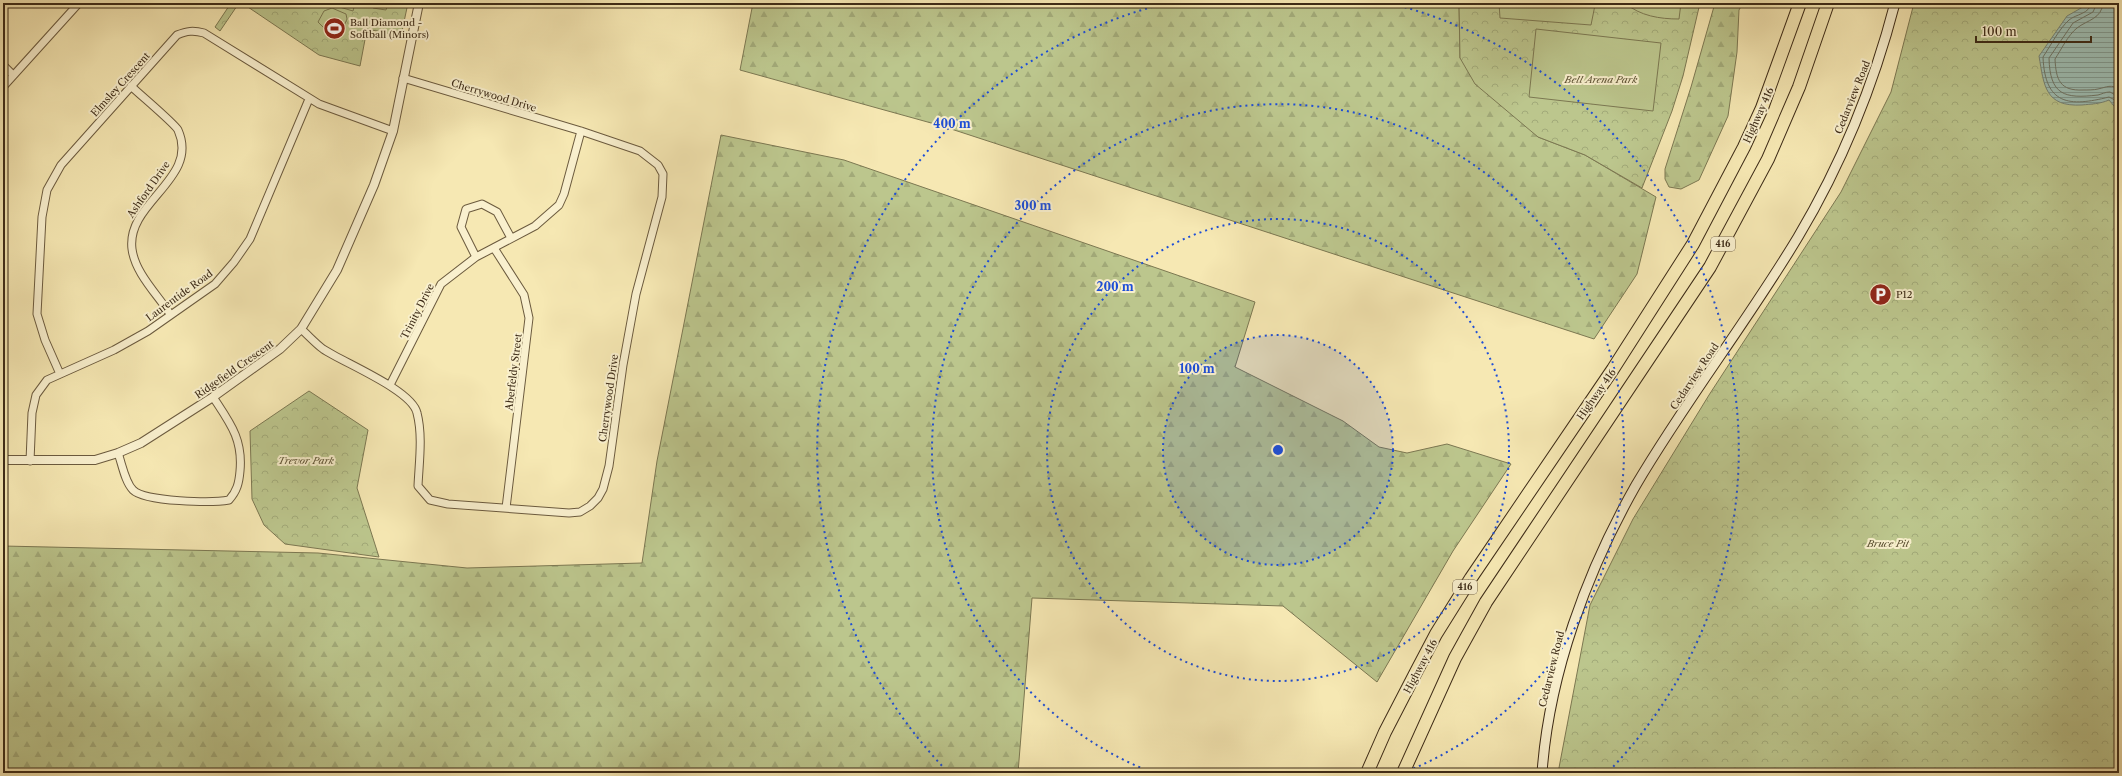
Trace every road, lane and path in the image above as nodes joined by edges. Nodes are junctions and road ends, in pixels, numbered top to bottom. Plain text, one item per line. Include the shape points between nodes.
1 (78, 3) edge
2 (419, 3) edge
3 (1800, 3) edge
4 (1828, 3) edge
5 (1895, 3) edge
6 (3, 66) edge
7 (13, 75) junction
8 (403, 78) junction
9 (131, 86) junction
10 (3, 87) edge
11 (309, 99) junction
12 (392, 131) junction
13 (581, 131) junction
14 (511, 238) junction
15 (494, 248) junction
16 (476, 257) junction
17 (170, 314) junction
18 (301, 329) junction
19 (60, 374) junction
20 (390, 385) junction
21 (213, 397) junction
22 (118, 453) junction
23 (3, 460) edge
24 (30, 461) junction
25 (506, 508) junction
26 (1367, 773) edge
27 (1403, 773) edge
28 (1542, 773) edge

1 - 7 street
2 - 8 street, Ridgefield Crescent
3 - 26 highway, Highway 416 / 416 via 1762,108 1693,244 1613,369 1471,578 1419,668
4 - 27 highway, 416 via 1798,87 1768,159 1710,267 1486,602 1455,658
5 - 28 main road, Cedarview Road via 1885,41 1859,112 1811,214 1765,290 1636,485 1612,529 1589,580 1563,659 1544,747
6 - 7 street
7 - 10 street
8 - 12 street, Ridgefield Crescent
8 - 13 street, Cherrywood Drive
9 - 11 street, Elmsley Crescent via 177,35 186,31 196,31 204,33
9 - 17 street, Ashford Drive via 177,129 182,148 175,173 136,221 132,244 137,267
9 - 19 street, Elmsley Crescent via 61,164 47,190 42,217 37,314
11 - 12 street, Elmsley Crescent
11 - 17 street, Laurentide Road via 250,239 215,284
12 - 18 street, Ridgefield Crescent via 351,240 337,270
13 - 14 street, Trinity Drive via 559,205 535,226
13 - 25 street, Cherrywood Drive via 640,151 658,165 663,174 662,197 636,294 609,466 598,498 580,512
14 - 15 street, Trinity Drive
14 - 16 street via 497,212 482,204 466,209 461,227
15 - 16 street, Trinity Drive
15 - 25 street, Aberfeldy Street via 524,295 529,318
16 - 20 street, Trinity Drive via 441,284
17 - 19 street, Laurentide Road via 148,331 114,350
18 - 20 street, Cherrywood Drive via 322,348
18 - 21 street, Ridgefield Crescent via 280,349
19 - 24 street, Laurentide Road via 47,380 36,395 32,413
20 - 25 street, Cherrywood Drive via 413,404 417,412 418,486 424,494 430,500 448,504
21 - 22 street, Ridgefield Crescent via 141,443
21 - 22 street via 235,431 242,454 239,484 230,500 198,501 138,494 132,489
22 - 24 street, Ridgefield Crescent via 95,460
23 - 24 street, Ridgefield Crescent

